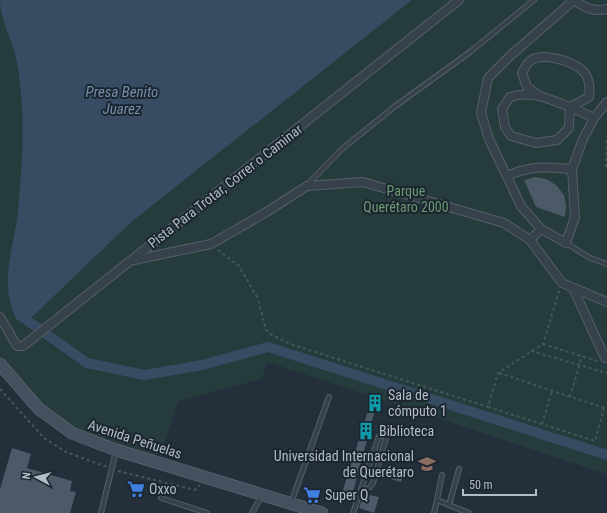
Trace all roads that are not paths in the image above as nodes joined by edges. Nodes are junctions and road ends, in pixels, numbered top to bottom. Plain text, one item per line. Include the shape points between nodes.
1 (458, 0) edge
2 (534, 0) edge
3 (574, 0) edge
4 (607, 9) edge
5 (540, 96) junction
6 (570, 107) junction
7 (605, 107) edge
8 (594, 118) junction
9 (572, 168) junction
10 (507, 176) junction
11 (307, 186) junction
12 (541, 229) junction
13 (530, 240) junction
14 (566, 243) junction
15 (131, 260) junction
16 (607, 264) edge
17 (573, 288) junction
18 (607, 302) edge
19 (0, 317) edge
20 (606, 358) edge
21 (0, 364) edge
22 (329, 397) dead end
23 (116, 450) junction
24 (459, 469) dead end
25 (442, 475) dead end
26 (360, 493) junction
27 (262, 494) junction
28 (161, 498) dead end
29 (438, 500) junction
30 (291, 503) junction
31 (449, 505) junction
32 (188, 507) junction
33 (309, 511) edge
34 (101, 513) edge
35 (186, 513) edge
36 (207, 513) edge
37 (252, 513) edge
38 (322, 513) edge
39 (353, 513) edge
40 (434, 513) edge
41 (469, 513) edge

1 - 15 street, Pista Para Trotar, Correr o Caminar
2 - 11 lane via 342,149
3 - 4 street via 584,7 598,11
3 - 10 street via 488,78 481,113 489,139
5 - 6 street
5 - 6 street via 527,87 522,73 530,61 545,56 564,60 584,71 590,84 590,97
5 - 6 street via 522,93 510,97 502,109 505,127 511,136 536,143 557,140 569,128
6 - 8 street
7 - 8 street
8 - 9 street
9 - 10 street via 540,166
9 - 14 street via 575,216
10 - 12 street via 521,206
11 - 13 street via 363,182 504,223
11 - 15 street via 211,244
12 - 13 street
12 - 14 street
13 - 17 street via 562,283
14 - 16 lane via 590,258
15 - 19 street, Pista Para Trotar, Correr o Caminar via 23,346 17,346
17 - 18 street
17 - 20 street
21 - 23 street, Avenida Peñuelas via 39,409 60,426 83,439
22 - 30 lane
23 - 27 street, Avenida Peñuelas
23 - 34 lane
24 - 31 lane
25 - 29 lane
26 - 26 lane via 373,483 385,436 379,436
26 - 39 lane
27 - 30 street, Avenida Peñuelas
27 - 37 lane
28 - 32 lane
29 - 31 lane
29 - 40 lane
30 - 33 street, Avenida Peñuelas
31 - 41 lane
32 - 35 lane
32 - 36 lane
33 - 38 street, Avenida Peñuelas

